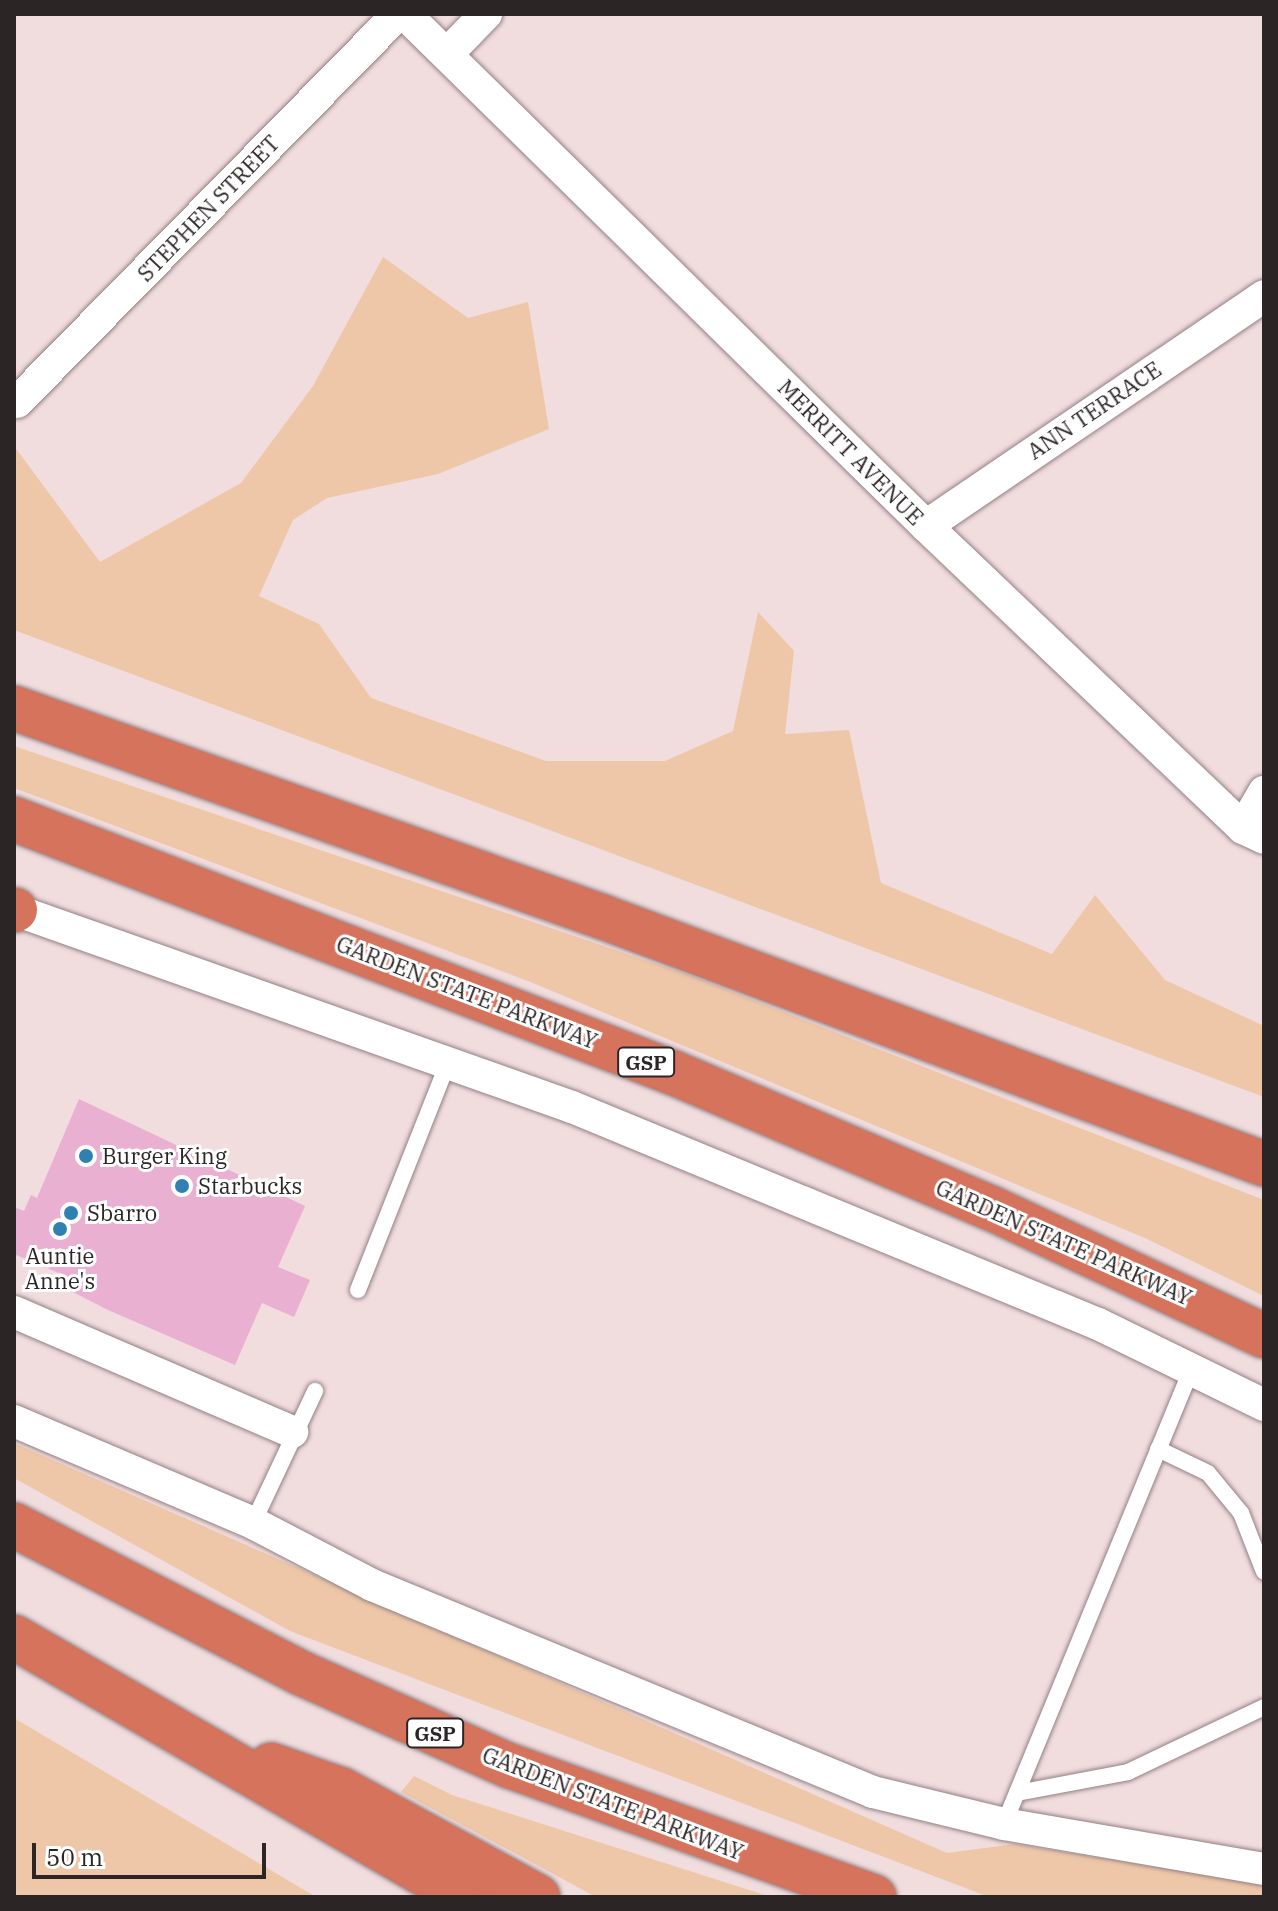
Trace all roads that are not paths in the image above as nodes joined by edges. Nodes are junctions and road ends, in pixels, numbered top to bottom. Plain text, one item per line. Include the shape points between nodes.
1 (398, 14) edge
2 (405, 14) edge
3 (486, 14) edge
4 (447, 54) junction
5 (1264, 296) edge
6 (17, 402) dead end
7 (926, 526) junction
8 (14, 708) edge
9 (1264, 792) edge
10 (14, 819) edge
11 (1253, 833) edge
12 (14, 910) edge
13 (449, 1060) junction
14 (1264, 1164) edge
15 (358, 1290) dead end
16 (14, 1312) edge
17 (1264, 1336) edge
18 (1192, 1367) junction
19 (315, 1391) dead end
20 (1264, 1405) edge
21 (14, 1421) edge
22 (292, 1432) junction
23 (1158, 1449) junction
24 (253, 1523) junction
25 (14, 1525) edge
26 (1264, 1572) edge
27 (14, 1637) edge
28 (1264, 1707) edge
29 (167, 1728) junction
30 (1017, 1793) junction
31 (1004, 1824) junction
32 (1264, 1869) edge
33 (464, 1897) edge
34 (538, 1897) edge
35 (874, 1897) edge

1 - 6 street, STEPHEN STREET
2 - 4 street, MERRITT AVENUE
3 - 4 street
4 - 7 street, MERRITT AVENUE
5 - 7 street, ANN TERRACE
7 - 11 street, MERRITT AVENUE
8 - 14 highway via 560,901
9 - 11 street
10 - 17 highway, GARDEN STATE PARKWAY / GSP via 701,1085
12 - 13 street
13 - 15 lane
13 - 18 street
16 - 22 street
18 - 20 street
18 - 23 lane
19 - 22 lane
21 - 24 street
22 - 24 lane
23 - 26 lane via 1208,1473 1241,1513
23 - 30 lane
24 - 31 street via 372,1585 815,1769
25 - 35 highway, GARDEN STATE PARKWAY / GSP via 303,1674 510,1766
27 - 29 highway
28 - 30 lane via 1128,1772
29 - 33 highway
29 - 34 highway via 342,1790
30 - 31 lane
31 - 32 street

